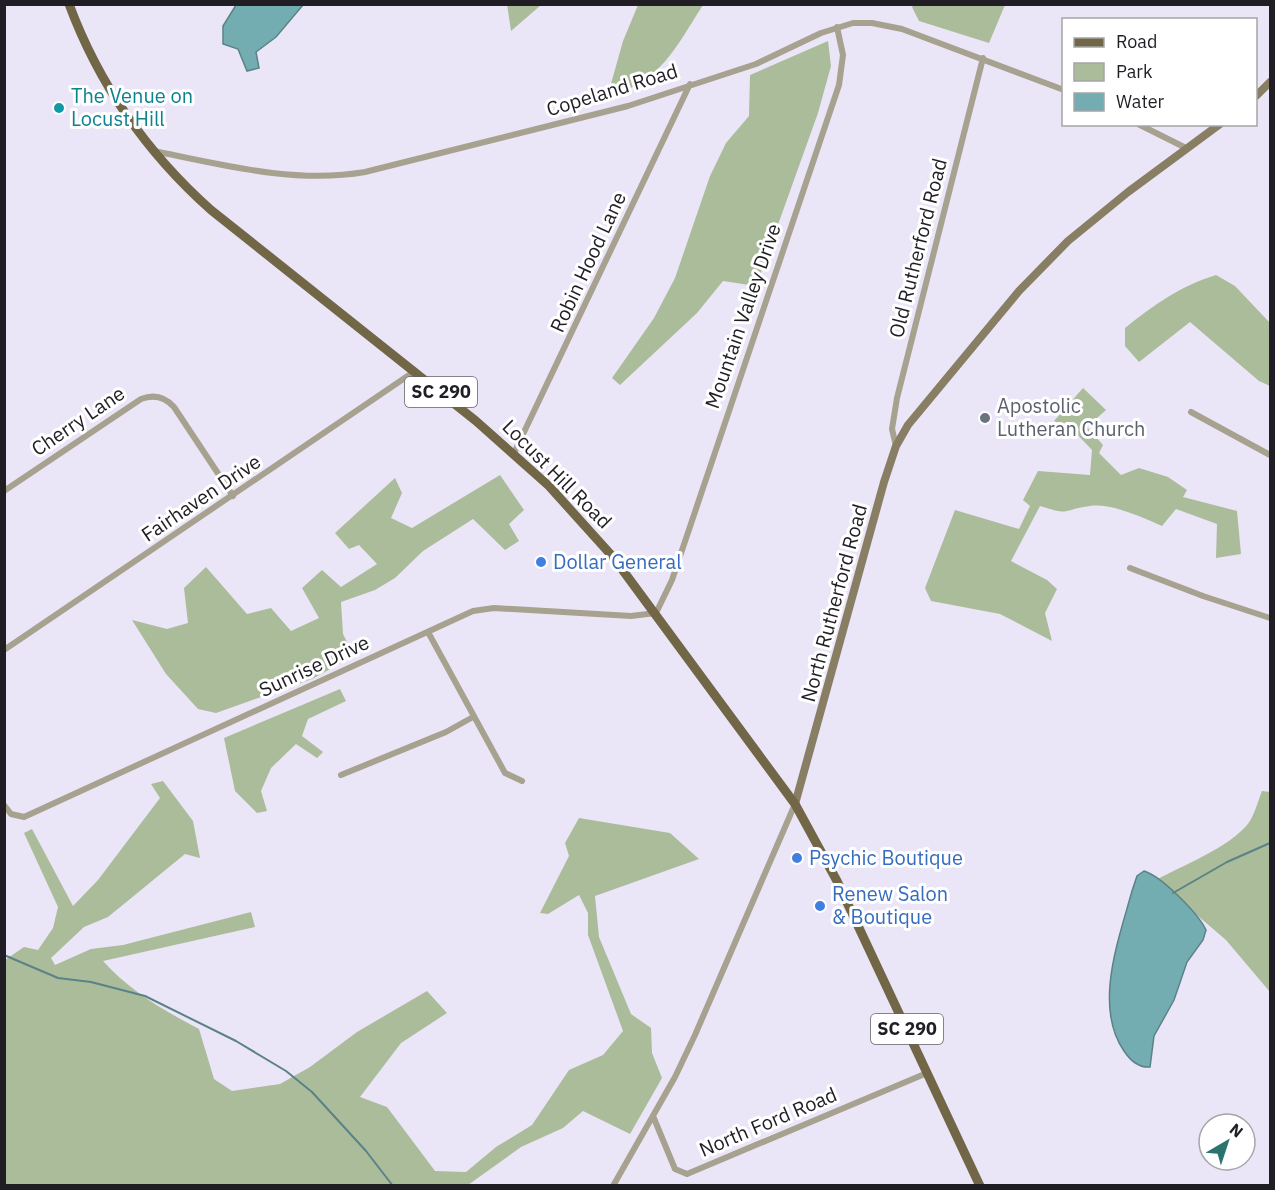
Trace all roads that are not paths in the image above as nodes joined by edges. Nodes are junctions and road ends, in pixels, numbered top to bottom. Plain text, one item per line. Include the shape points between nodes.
1 (69, 4) edge
2 (837, 27) junction
3 (983, 58) junction
4 (1270, 82) edge
5 (690, 84) junction
6 (1062, 89) edge
7 (1257, 95) edge
8 (1142, 126) edge
9 (1217, 126) edge
10 (1186, 148) junction
11 (154, 151) junction
12 (415, 371) junction
13 (1191, 412) dead end
14 (896, 446) junction
15 (514, 453) junction
16 (1270, 455) edge
17 (4, 491) edge
18 (233, 496) junction
19 (1130, 568) dead end
20 (656, 613) junction
21 (1270, 618) edge
22 (428, 632) junction
23 (4, 650) edge
24 (472, 717) junction
25 (341, 775) dead end
26 (522, 781) dead end
27 (795, 804) junction
28 (4, 805) edge
29 (927, 1073) junction
30 (653, 1116) junction
31 (613, 1185) edge
32 (980, 1185) edge

1 - 11 main road, Locust Hill Road / SC 290 via 92,60 118,105
2 - 3 street, Copeland Road via 856,23 885,25
2 - 5 street, Copeland Road via 756,64
2 - 20 street, Mountain Valley Drive via 843,55 839,85 672,580
3 - 6 street, Copeland Road
3 - 14 street, Old Rutherford Road via 897,398 892,429
4 - 7 street
5 - 11 street, Copeland Road via 589,117 347,175 297,176
5 - 15 street, Robin Hood Lane
8 - 10 street
9 - 10 street, North Rutherford Road
10 - 14 street, North Rutherford Road via 1091,221 1047,262 920,408
11 - 12 main road, Locust Hill Road / SC 290 via 211,210
12 - 15 main road, Locust Hill Road / SC 290
12 - 18 street, Fairhaven Drive
13 - 16 street
14 - 27 street, North Rutherford Road
15 - 20 main road, Locust Hill Road / SC 290 via 585,524
17 - 18 street, Cherry Lane via 141,399 154,396 174,407
18 - 23 street, Fairhaven Drive
19 - 21 street
20 - 22 street, Sunrise Drive via 631,616 483,608
20 - 27 main road, Locust Hill Road / SC 290
22 - 24 street
22 - 28 street, Sunrise Drive via 24,817 11,814
24 - 25 street via 446,732
24 - 26 street via 505,773
27 - 29 main road, Locust Hill Road / SC 290 via 837,881
27 - 30 street, North Rutherford Road via 695,1035
29 - 30 street, North Ford Road via 687,1174 675,1169
29 - 32 main road, Locust Hill Road / SC 290
30 - 31 street, North Rutherford Road

